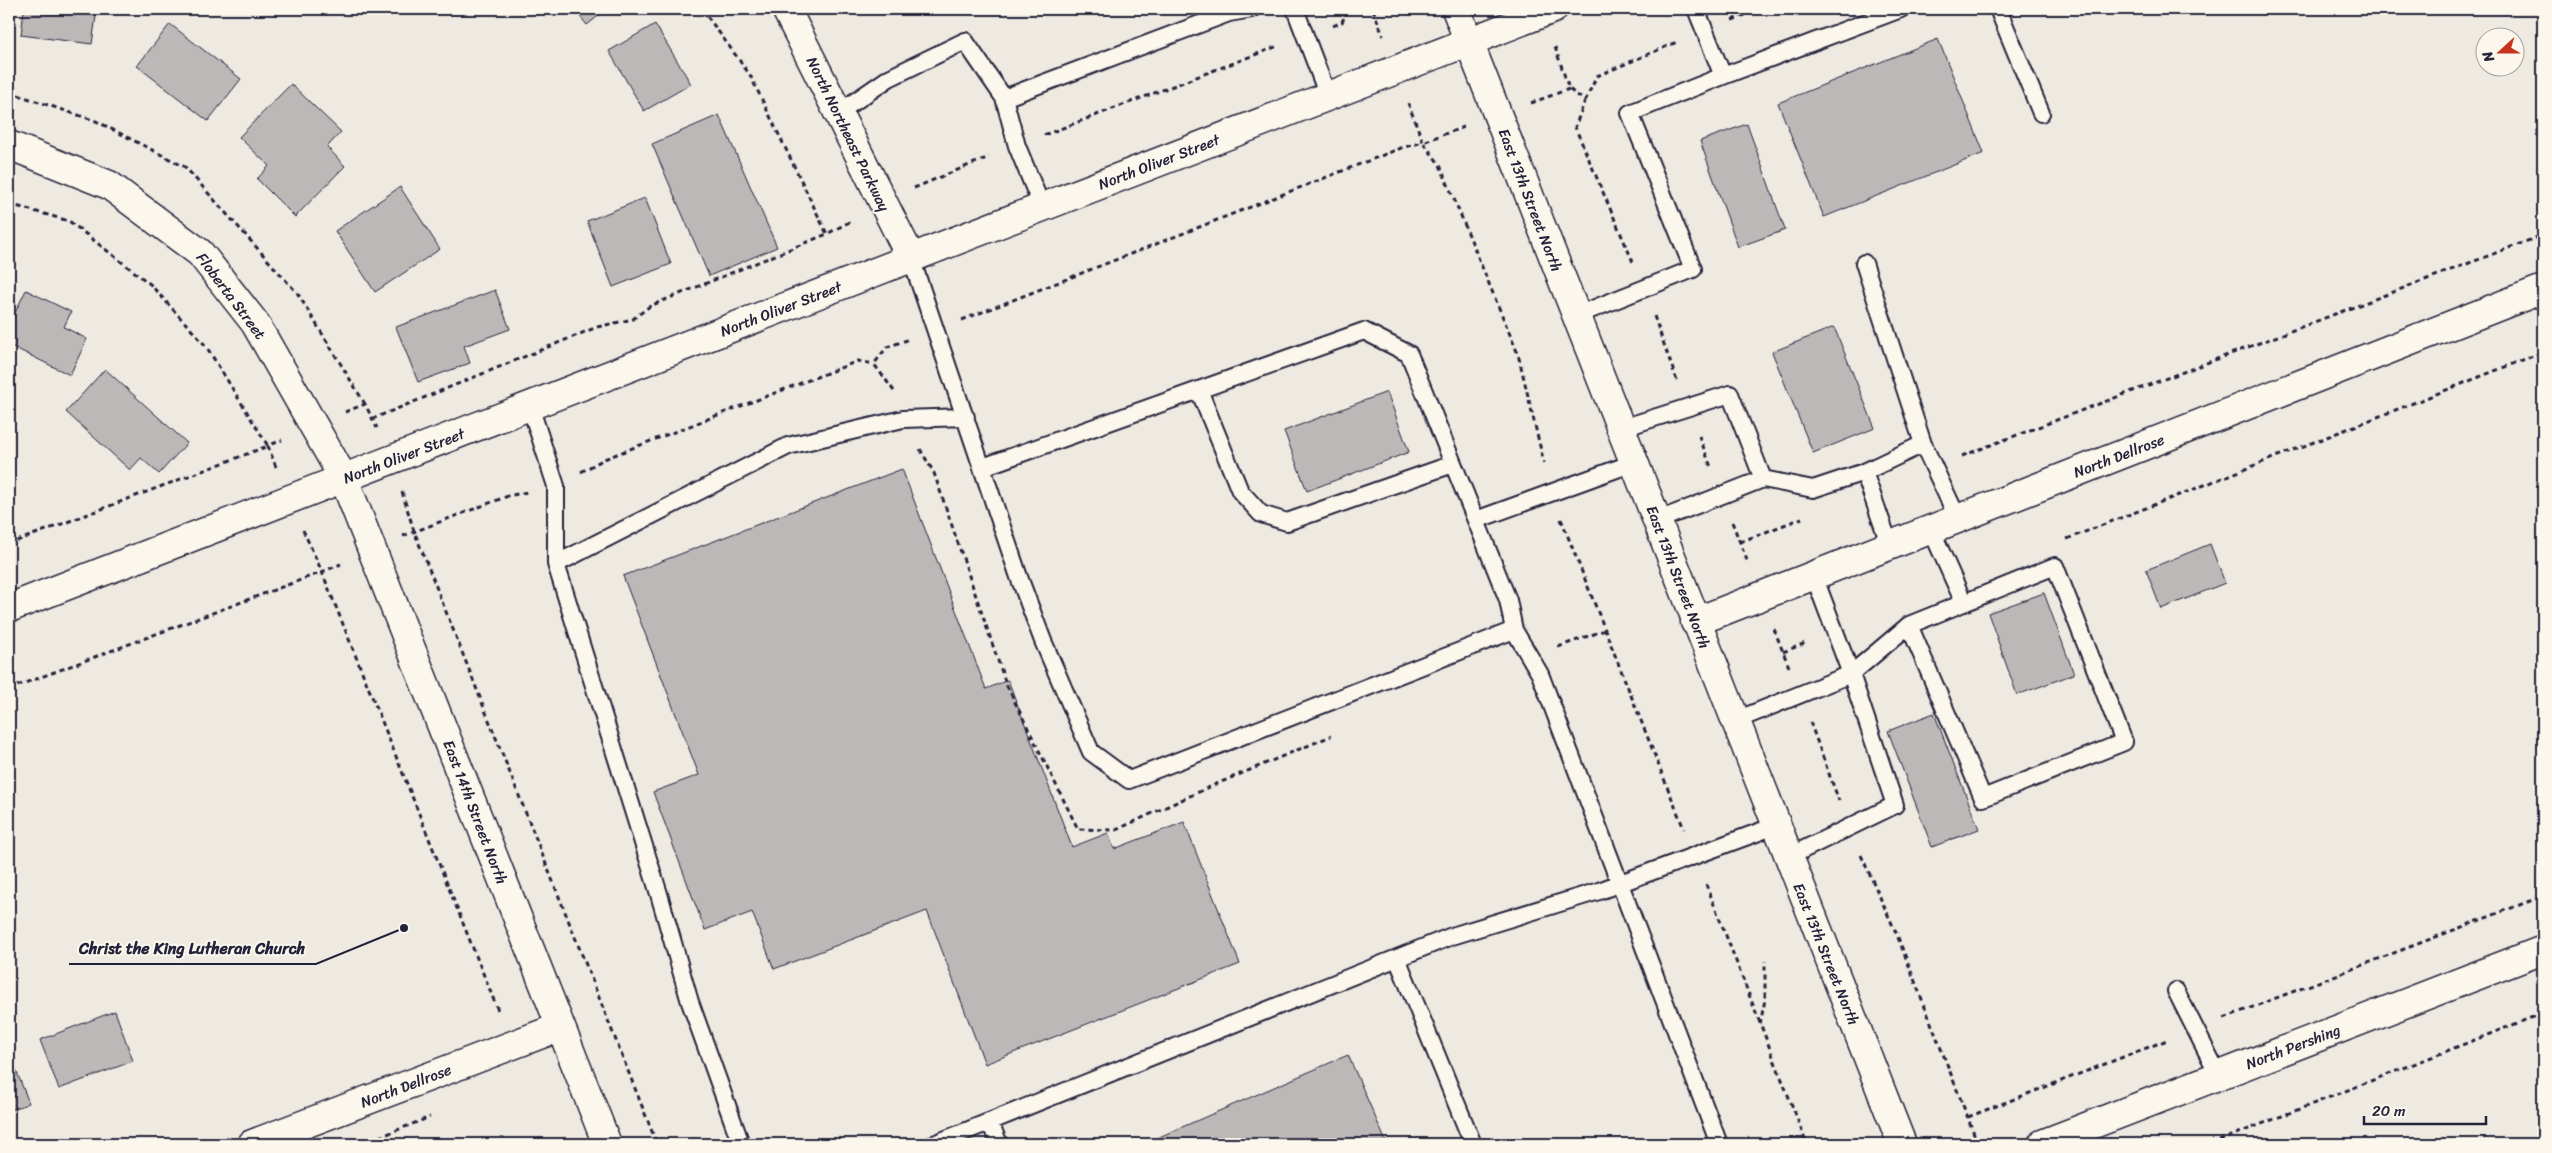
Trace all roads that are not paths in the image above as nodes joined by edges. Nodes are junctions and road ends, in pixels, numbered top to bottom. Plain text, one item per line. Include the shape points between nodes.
1 (786, 9) edge
2 (1252, 9) edge
3 (1295, 9) edge
4 (1456, 9) edge
5 (1553, 9) edge
6 (1696, 9) edge
7 (1902, 9) edge
8 (1998, 9) edge
9 (1469, 42) junction
10 (1723, 76) junction
11 (1328, 96) junction
12 (1004, 98) junction
13 (838, 112) junction
14 (2041, 114) dead end
15 (9, 145) edge
16 (1042, 208) junction
17 (911, 258) junction
18 (1864, 263) dead end
19 (2543, 289) edge
20 (1575, 316) junction
21 (1199, 390) junction
22 (530, 406) junction
23 (966, 417) junction
24 (1620, 429) junction
25 (1923, 444) junction
26 (1633, 463) junction
27 (1453, 464) junction
28 (983, 466) junction
29 (1864, 472) junction
30 (344, 479) junction
31 (1763, 479) junction
32 (1958, 519) junction
33 (1476, 520) junction
34 (1656, 521) junction
35 (1931, 529) junction
36 (1890, 546) junction
37 (556, 564) junction
38 (1814, 576) junction
39 (1964, 603) junction
40 (9, 608) edge
41 (1695, 622) junction
42 (1909, 625) junction
43 (1514, 630) junction
44 (1851, 674) junction
45 (1734, 721) junction
46 (1775, 826) junction
47 (1788, 858) junction
48 (1619, 883) junction
49 (2543, 950) edge
50 (1397, 958) junction
51 (2176, 991) dead end
52 (560, 1027) junction
53 (2219, 1076) junction
54 (990, 1122) junction
55 (252, 1144) edge
56 (607, 1144) edge
57 (741, 1144) edge
58 (934, 1144) edge
59 (999, 1144) edge
60 (1473, 1144) edge
61 (1719, 1144) edge
62 (1902, 1144) edge
63 (2042, 1144) edge

1 - 13 street, North Northeast Parkway
2 - 12 lane via 1229,13
3 - 11 lane
4 - 9 street, East 13th Street North
5 - 9 street, North Oliver Street
6 - 10 lane
7 - 10 lane
8 - 14 lane
9 - 11 street, North Oliver Street
9 - 20 street, East 13th Street North
10 - 20 lane via 1630,113 1692,269
11 - 16 street, North Oliver Street
12 - 13 lane via 965,41 889,78
12 - 16 lane via 1017,146
13 - 17 street, North Northeast Parkway
15 - 30 street, Floberta Street via 109,185 200,252 255,323
16 - 17 street, North Oliver Street
17 - 22 street, North Oliver Street
17 - 23 lane
18 - 25 lane
19 - 32 street, North Dellrose
20 - 24 street, East 13th Street North
21 - 27 lane via 1240,491 1261,514 1287,522
21 - 27 lane via 1364,331 1409,354
21 - 28 lane
22 - 30 street, North Oliver Street
22 - 37 lane via 556,486
23 - 28 lane
23 - 37 lane via 903,419 788,446
24 - 26 street, East 13th Street North
24 - 31 lane via 1730,394
25 - 29 lane
25 - 32 lane
26 - 33 lane
26 - 34 street, East 13th Street North
27 - 33 lane
28 - 43 lane via 1019,577 1091,752 1129,780
29 - 31 lane via 1813,489
29 - 36 lane
30 - 40 street, North Oliver Street
30 - 52 street, East 14th Street North
31 - 34 lane
32 - 35 street, North Dellrose
33 - 43 lane via 1508,600
34 - 41 street, East 13th Street North
35 - 36 street, North Dellrose
35 - 39 lane
36 - 38 street, North Dellrose
37 - 57 lane via 690,1002
38 - 41 street, North Dellrose
38 - 44 lane
39 - 42 lane
39 - 42 lane via 2055,566 2124,742 1984,798
41 - 45 street, East 13th Street North
42 - 44 lane
43 - 48 lane via 1540,674
44 - 45 lane
44 - 47 lane via 1895,805
45 - 46 street, East 13th Street North
46 - 47 street, East 13th Street North
46 - 48 lane
47 - 62 street, East 13th Street North
48 - 50 lane via 1452,936
48 - 61 lane
49 - 53 street, North Pershing
50 - 54 lane
50 - 60 lane
51 - 53 lane
52 - 55 street, North Dellrose
52 - 56 street, East 14th Street North
53 - 63 street, North Pershing
54 - 58 lane
54 - 59 lane

